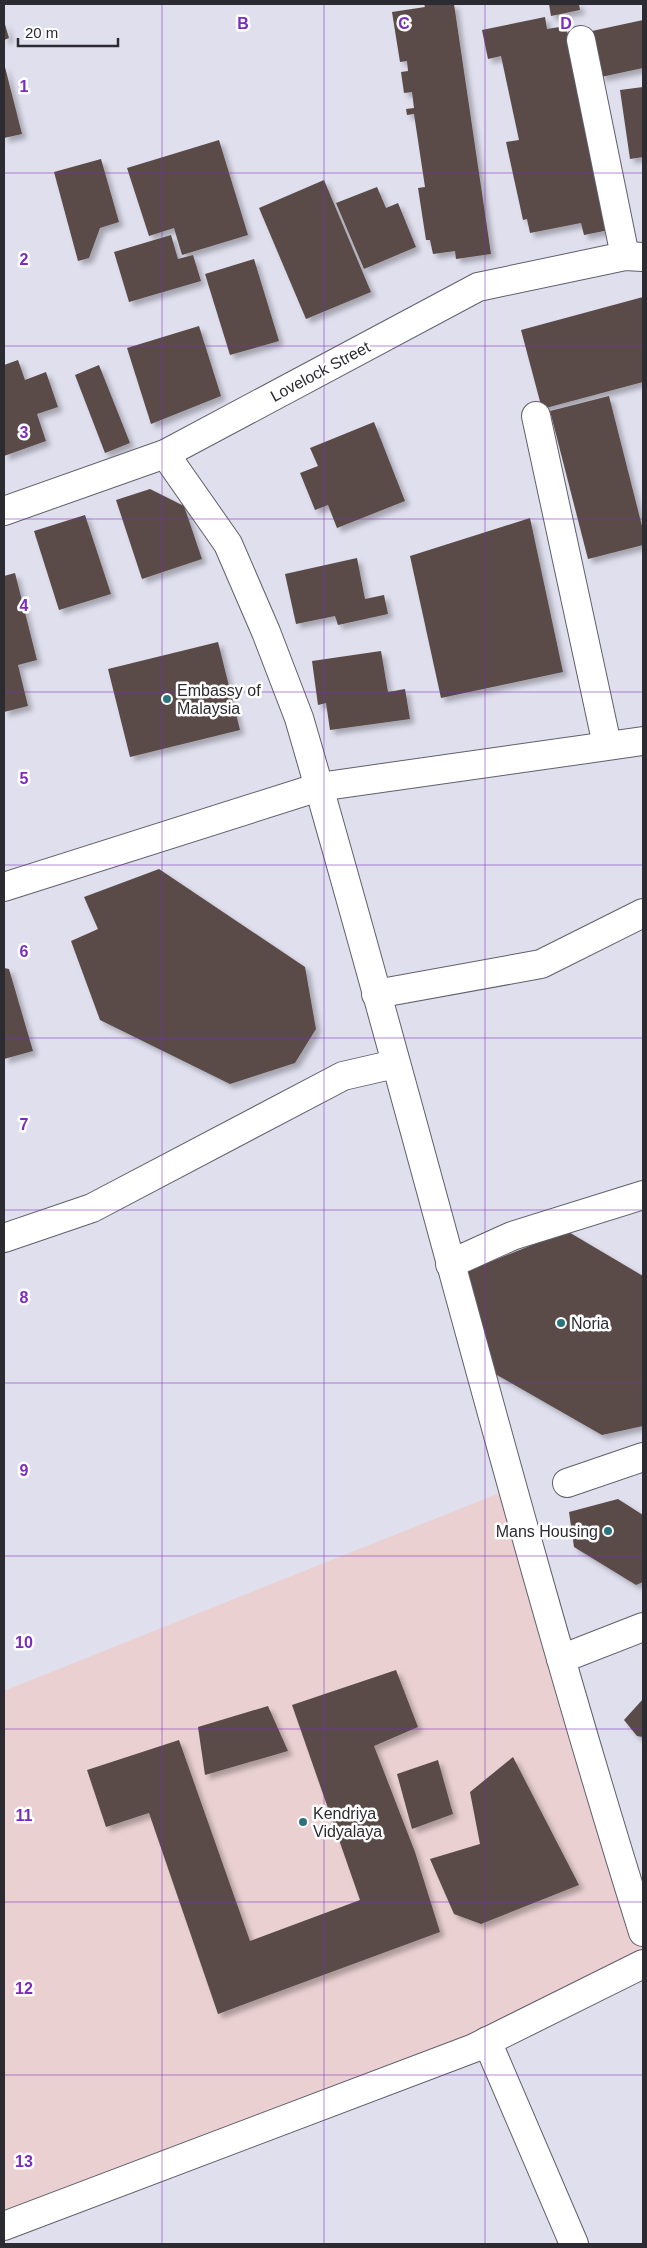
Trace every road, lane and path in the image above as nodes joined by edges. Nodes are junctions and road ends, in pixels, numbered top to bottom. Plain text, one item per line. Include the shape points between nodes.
1 (581, 40) dead end
2 (634, 257) edge
3 (536, 416) dead end
4 (165, 454) junction
5 (4, 511) edge
6 (643, 741) edge
7 (607, 746) junction
8 (319, 786) junction
9 (4, 887) edge
10 (643, 913) edge
11 (376, 994) junction
12 (395, 1064) junction
13 (643, 1195) edge
14 (4, 1238) edge
15 (450, 1264) junction
16 (643, 1457) edge
17 (567, 1483) dead end
18 (643, 1627) edge
19 (562, 1659) junction
20 (643, 1932) edge
21 (643, 1964) edge
22 (488, 2041) junction
23 (4, 2226) edge
24 (574, 2244) edge

1 - 2 street
2 - 4 street, Lovelock Street via 478,287
3 - 7 street
4 - 5 street, Lovelock Street
4 - 8 street via 228,544 299,718
6 - 7 street
7 - 8 street
8 - 9 street
8 - 11 street
10 - 11 street via 541,964
11 - 12 street
12 - 14 street via 343,1076 92,1208
12 - 15 street
13 - 15 street via 512,1236
15 - 19 street
16 - 17 street
18 - 19 street
19 - 20 street
21 - 22 street
22 - 23 street
22 - 24 street

